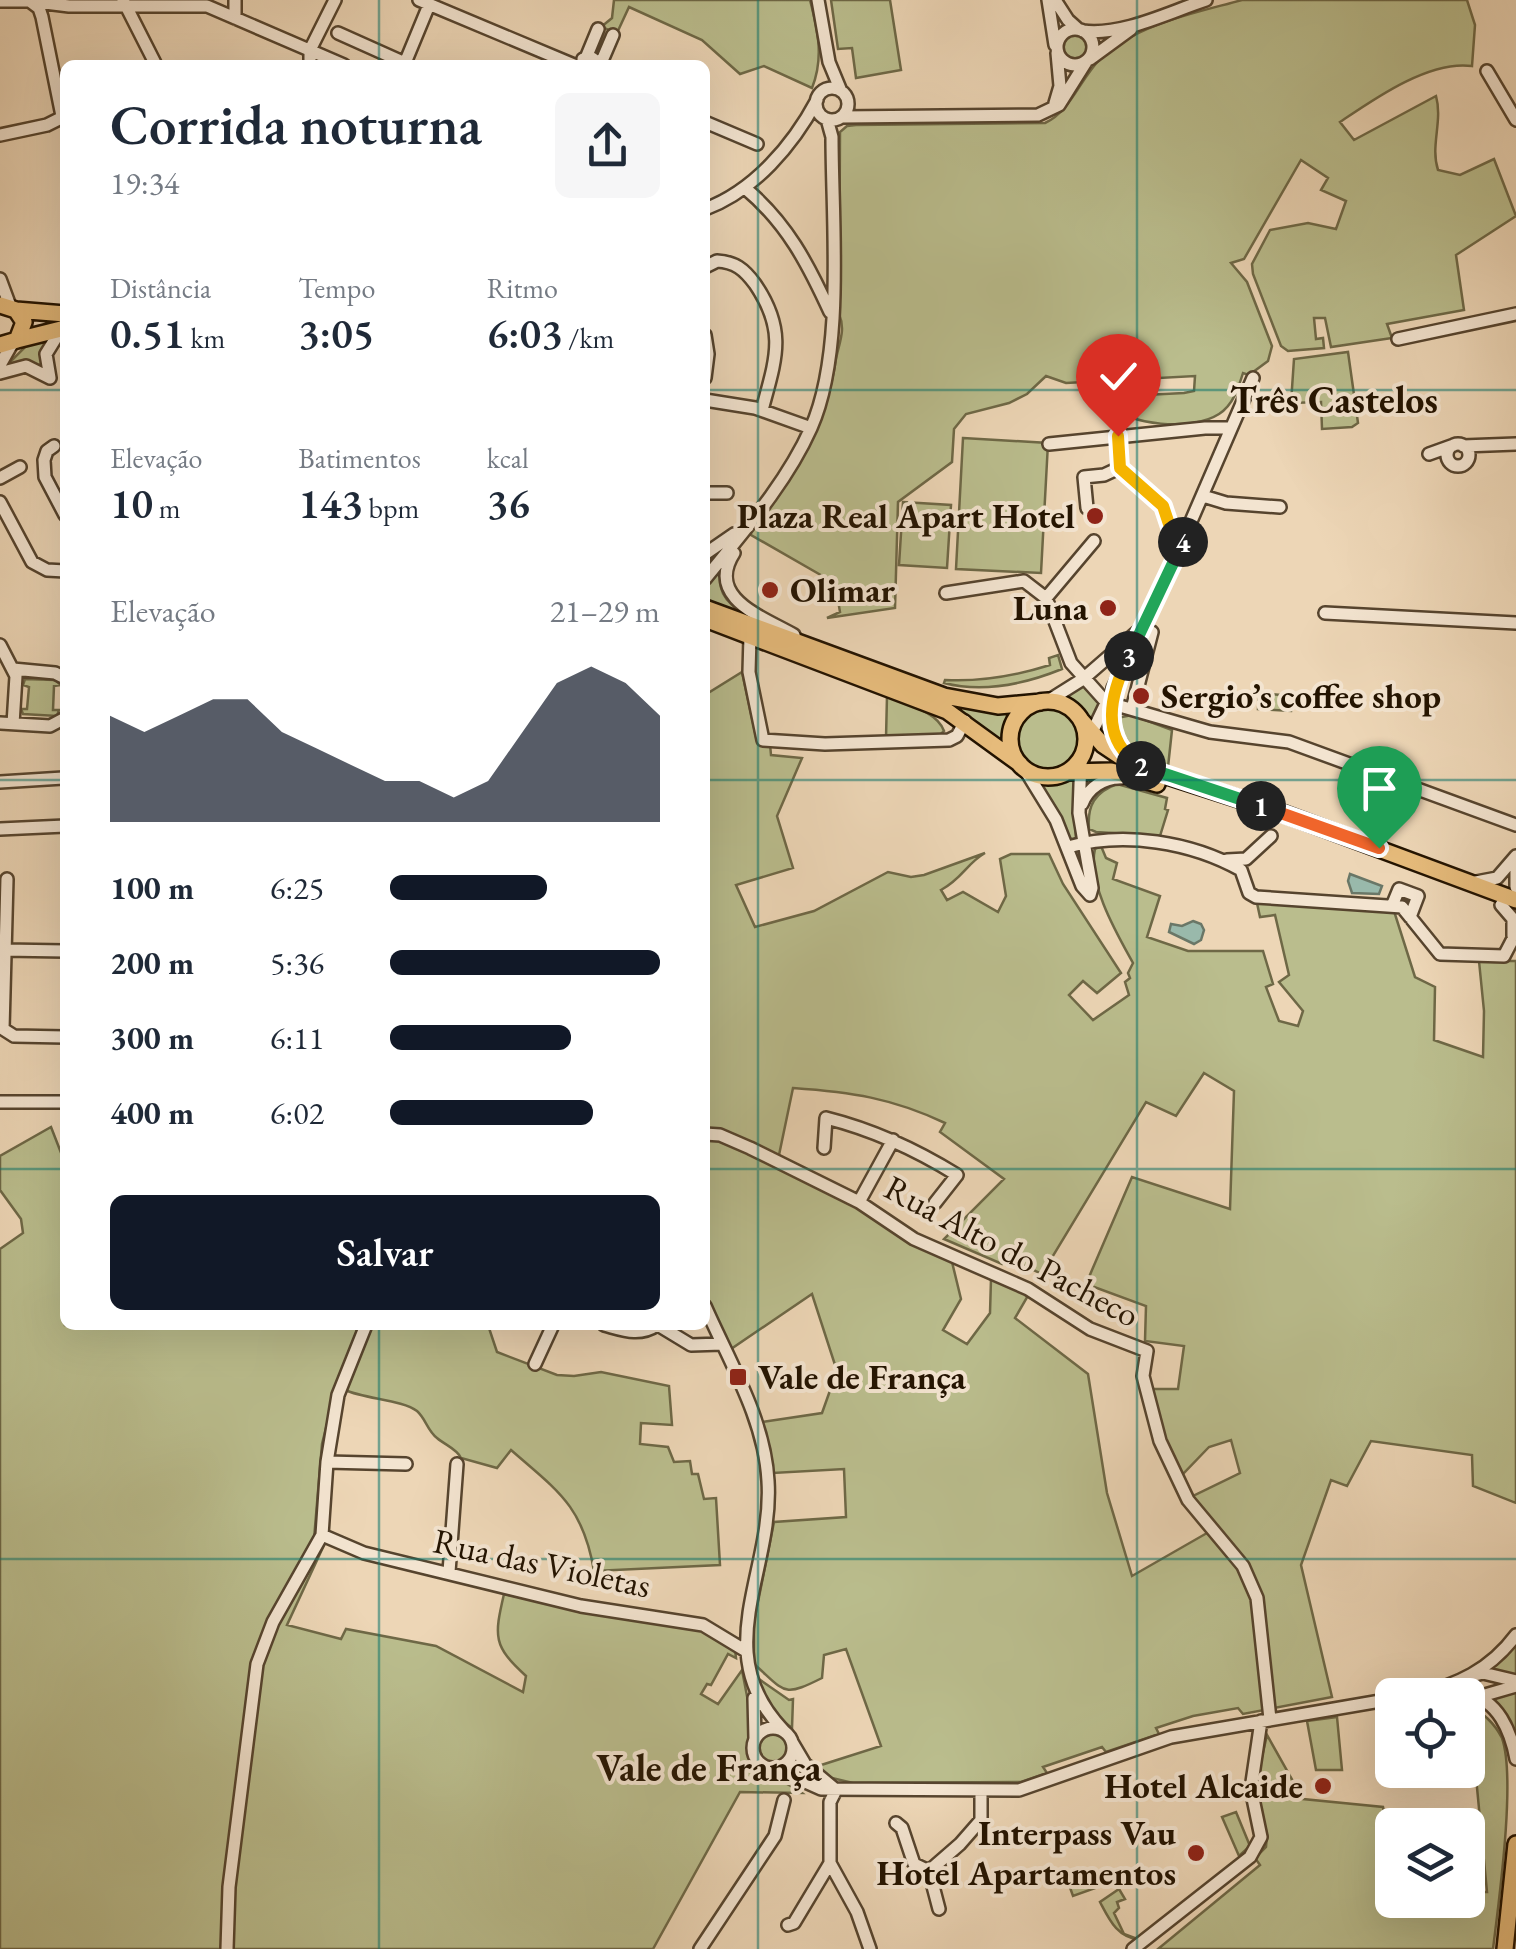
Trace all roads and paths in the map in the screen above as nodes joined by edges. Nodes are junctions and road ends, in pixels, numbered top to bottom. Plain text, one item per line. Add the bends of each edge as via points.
1 (29, 0) edge
2 (235, 0) edge
3 (335, 0) edge
4 (818, 0) edge
5 (1051, 0) edge
6 (1206, 0) edge
7 (0, 1) edge
8 (124, 2) edge
9 (424, 2) edge
10 (206, 3) edge
11 (62, 6) junction
12 (235, 18) junction
13 (1148, 19) junction
14 (598, 29) dead end
15 (1081, 30) junction
16 (338, 33) dead end
17 (613, 34) dead end
18 (46, 36) junction
19 (310, 50) junction
20 (1057, 50) junction
21 (153, 60) edge
22 (310, 60) edge
23 (333, 60) edge
24 (396, 60) edge
25 (406, 60) edge
26 (571, 60) edge
27 (581, 60) edge
28 (603, 60) edge
29 (1087, 61) junction
30 (829, 62) junction
31 (1487, 72) dead end
32 (818, 97) junction
33 (844, 97) junction
34 (60, 98) edge
35 (1052, 109) junction
36 (60, 118) edge
37 (832, 118) junction
38 (868, 118) junction
39 (1516, 120) edge
40 (710, 124) edge
41 (802, 128) junction
42 (0, 135) edge
43 (757, 144) dead end
44 (746, 188) junction
45 (710, 206) edge
46 (710, 264) edge
47 (0, 279) edge
48 (9, 307) edge
49 (1516, 314) edge
50 (832, 316) junction
51 (60, 323) edge
52 (60, 325) edge
53 (60, 331) edge
54 (1398, 339) dead end
55 (10, 343) edge
56 (0, 366) edge
57 (0, 373) edge
58 (1253, 378) dead end
59 (710, 401) edge
60 (762, 410) junction
61 (811, 428) junction
62 (1230, 428) junction
63 (1118, 436) junction
64 (1049, 444) dead end
65 (1510, 444) edge
66 (54, 446) dead end
67 (1458, 446) junction
68 (1430, 454) dead end
69 (1498, 458) dead end
70 (20, 467) dead end
71 (1120, 468) junction
72 (0, 478) edge
73 (710, 493) edge
74 (727, 493) dead end
75 (1203, 496) junction
76 (0, 502) edge
77 (60, 503) edge
78 (1087, 508) dead end
79 (1280, 508) dead end
80 (750, 523) junction
81 (1185, 536) junction
82 (1094, 541) dead end
83 (710, 551) edge
84 (60, 570) edge
85 (710, 573) edge
86 (946, 593) dead end
87 (1046, 598) junction
88 (710, 610) edge
89 (1325, 613) dead end
90 (710, 621) edge
91 (1516, 622) edge
92 (1141, 630) junction
93 (750, 636) junction
94 (0, 645) edge
95 (822, 651) junction
96 (12, 669) junction
97 (60, 676) edge
98 (1083, 679) junction
99 (1044, 701) junction
100 (1108, 703) junction
101 (1132, 710) junction
102 (60, 721) edge
103 (964, 721) junction
104 (6, 723) edge
105 (1082, 756) junction
106 (1022, 766) junction
107 (1144, 774) junction
108 (60, 778) edge
109 (0, 782) edge
110 (1079, 813) junction
111 (1516, 825) edge
112 (60, 826) edge
113 (0, 829) edge
114 (1271, 836) dead end
115 (1084, 843) junction
116 (1068, 847) junction
117 (1516, 857) edge
118 (1244, 865) junction
119 (6, 880) dead end
120 (1466, 881) junction
121 (1516, 887) edge
122 (1511, 905) edge
123 (1392, 906) junction
124 (1410, 918) junction
125 (1515, 934) edge
126 (4, 950) junction
127 (60, 951) edge
128 (60, 1037) edge
129 (0, 1102) edge
130 (60, 1102) edge
131 (710, 1134) edge
132 (893, 1140) junction
133 (824, 1148) dead end
134 (859, 1202) junction
135 (935, 1203) dead end
136 (710, 1317) edge
137 (364, 1330) edge
138 (551, 1330) edge
139 (624, 1330) edge
140 (649, 1330) edge
141 (666, 1330) edge
142 (722, 1344) junction
143 (534, 1364) dead end
144 (327, 1462) junction
145 (406, 1464) dead end
146 (457, 1464) dead end
147 (322, 1534) junction
148 (450, 1572) junction
149 (1516, 1635) edge
150 (746, 1651) junction
151 (1475, 1675) junction
152 (1468, 1678) edge
153 (1473, 1678) edge
154 (1516, 1684) edge
155 (1485, 1692) edge
156 (754, 1693) junction
157 (1375, 1702) edge
158 (1485, 1706) edge
159 (1266, 1720) junction
160 (788, 1736) junction
161 (755, 1739) junction
162 (1516, 1759) edge
163 (774, 1768) junction
164 (806, 1785) junction
165 (836, 1790) junction
166 (981, 1791) junction
167 (784, 1800) dead end
168 (830, 1820) junction
169 (896, 1824) dead end
170 (1516, 1844) edge
171 (830, 1863) junction
172 (929, 1872) junction
173 (939, 1909) dead end
174 (788, 1925) dead end
175 (704, 1948) edge
176 (228, 1949) edge
177 (870, 1949) edge
178 (1133, 1949) edge
179 (1504, 1949) edge

1 - 7 street
1 - 11 street
1 - 18 street via 39,8
2 - 12 street
3 - 19 street
4 - 30 street
5 - 15 street
5 - 20 street
6 - 13 street
8 - 10 street
8 - 11 street
8 - 21 street
9 - 25 street
9 - 26 street
10 - 12 street
11 - 18 street via 51,13
12 - 19 street
13 - 15 street via 1103,32
13 - 29 street
14 - 27 street
15 - 20 street via 1063,33
15 - 29 street via 1093,45
16 - 24 street
17 - 28 street
18 - 34 street
19 - 22 street
19 - 23 street
20 - 29 street via 1069,65
20 - 35 street via 1060,86
29 - 35 street
30 - 32 street
30 - 33 street
31 - 39 street
32 - 33 street via 828,89
32 - 37 street via 817,110
32 - 41 street
33 - 37 street
33 - 38 street
35 - 38 street via 1038,115
36 - 42 street
37 - 38 street
37 - 41 street
37 - 50 street
40 - 43 street
41 - 44 street
44 - 45 street
44 - 50 street via 805,256
46 - 60 street via 738,266 771,308 776,336
47 - 48 street
48 - 51 main road
48 - 55 main road via 24,322
49 - 54 street
50 - 61 street via 828,372
52 - 55 main road
53 - 57 street via 46,354 50,378 26,366
55 - 56 street
58 - 62 street
59 - 60 street
60 - 61 street
61 - 80 street
62 - 63 street
62 - 75 street
63 - 64 street
63 - 71 street
65 - 67 street
65 - 69 street
66 - 77 street via 44,469
67 - 67 street via 1468,452 1466,462 1445,464 1448,450
67 - 68 street
70 - 72 street
71 - 78 street via 1084,477
71 - 81 street via 1163,506 1171,530
73 - 74 street
75 - 79 street
75 - 81 street
76 - 84 street via 32,562
80 - 83 street
80 - 85 street
80 - 95 street via 728,561 729,594
81 - 92 street
82 - 87 street
86 - 87 street via 1024,580
87 - 98 street
88 - 95 main road
89 - 91 street
90 - 93 main road
92 - 98 street
92 - 100 street
92 - 101 street via 1152,632
93 - 103 main road
93 - 103 street via 749,672 762,740 950,740
94 - 96 street
95 - 99 main road via 969,702
96 - 97 street
96 - 104 street
98 - 99 street
98 - 100 street
99 - 105 main road via 1067,706 1081,720
99 - 106 main road via 1024,710 1012,726 1011,746
100 - 101 street
100 - 105 street
100 - 107 street via 1123,752
101 - 111 street via 1210,732 1290,742
102 - 104 street
103 - 106 main road
105 - 106 main road via 1049,777
105 - 107 main road via 1111,771
105 - 107 main road via 1122,759
105 - 110 street
106 - 116 street
107 - 110 street via 1107,779 1084,798
107 - 120 main road via 1285,814
107 - 122 main road
108 - 109 street
110 - 115 street
112 - 113 street
114 - 118 street
115 - 116 street
115 - 116 street via 1090,895
115 - 118 street via 1165,843
117 - 120 street via 1497,878
117 - 121 street
118 - 123 street via 1252,896
119 - 126 street
120 - 122 main road
122 - 125 street
123 - 124 street
123 - 124 street via 1398,889 1418,896
124 - 125 street via 1440,954 1504,956
126 - 127 street
126 - 128 street via 3,1030
129 - 130 street
131 - 134 street, Rua Alto do Pacheco
132 - 133 street via 826,1118
132 - 134 street
132 - 135 street via 957,1174
134 - 159 street, Rua Alto do Pacheco via 914,1240 1028,1288 1090,1329 1147,1351 1143,1376 1172,1469 1188,1500 1252,1580
136 - 142 street
137 - 144 street via 338,1395
138 - 143 street
139 - 140 street
141 - 142 street via 691,1345
142 - 150 street via 753,1418 768,1479
144 - 145 street
144 - 147 street
146 - 148 street
147 - 148 street, Rua das Violetas via 364,1553
147 - 176 street via 272,1622 257,1664 229,1887
148 - 150 street, Rua das Violetas via 580,1606 703,1625
149 - 151 street
150 - 156 street
151 - 152 street
151 - 153 street
151 - 154 street
154 - 155 street
156 - 160 street
156 - 161 street
157 - 159 street
158 - 162 street via 1502,1718
159 - 166 street via 1171,1737 1040,1785
159 - 178 street via 1251,1790 1258,1847
160 - 161 street via 768,1729
160 - 163 street via 792,1753
160 - 165 street via 805,1764
161 - 163 street via 756,1759
163 - 164 street
164 - 165 street
164 - 168 street
165 - 166 street
165 - 168 street
166 - 172 street via 981,1820
167 - 175 street via 775,1836
168 - 171 street
169 - 172 street via 914,1864
170 - 179 main road
171 - 174 street
171 - 177 street
172 - 173 street

